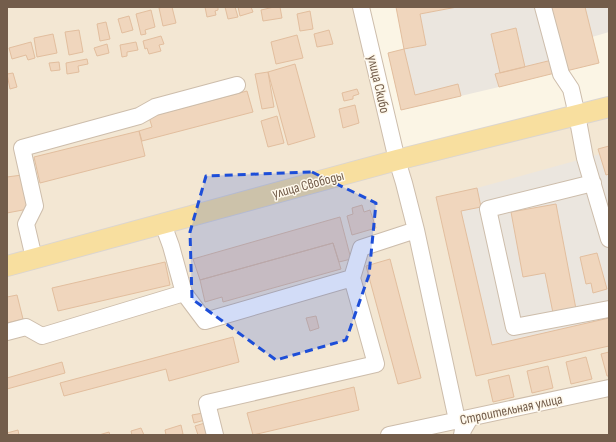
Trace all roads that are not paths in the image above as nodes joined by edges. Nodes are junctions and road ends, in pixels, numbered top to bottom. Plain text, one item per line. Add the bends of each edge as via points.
1 (362, 7) edge
2 (543, 7) edge
3 (237, 86) dead end
4 (609, 107) edge
5 (577, 115) junction
6 (397, 160) junction
7 (593, 183) junction
8 (163, 224) junction
9 (416, 230) junction
10 (609, 239) edge
11 (34, 258) junction
12 (7, 266) edge
13 (352, 278) junction
14 (184, 293) junction
15 (609, 309) edge
16 (7, 332) edge
17 (609, 388) edge
18 (463, 424) edge
19 (215, 435) edge
20 (389, 435) edge

1 - 6 street, улица Скибо
2 - 5 street via 561,74 571,89
3 - 11 street via 155,107 139,116 22,148 35,206 26,224
4 - 5 main road, улица Свободы
5 - 6 main road, улица Свободы
5 - 7 street via 585,158
6 - 8 main road, улица Свободы
6 - 9 street, улица Скибо
7 - 10 street
7 - 15 street via 488,209 514,327
8 - 11 main road, улица Свободы
8 - 14 street
9 - 13 street via 361,248
9 - 18 street, улица Скибо
11 - 12 main road, улица Свободы
13 - 14 street via 205,321
13 - 19 street via 376,364 208,403
14 - 16 street via 42,336 26,327
17 - 18 street, Строительная улица
18 - 20 street, Строительная улица

